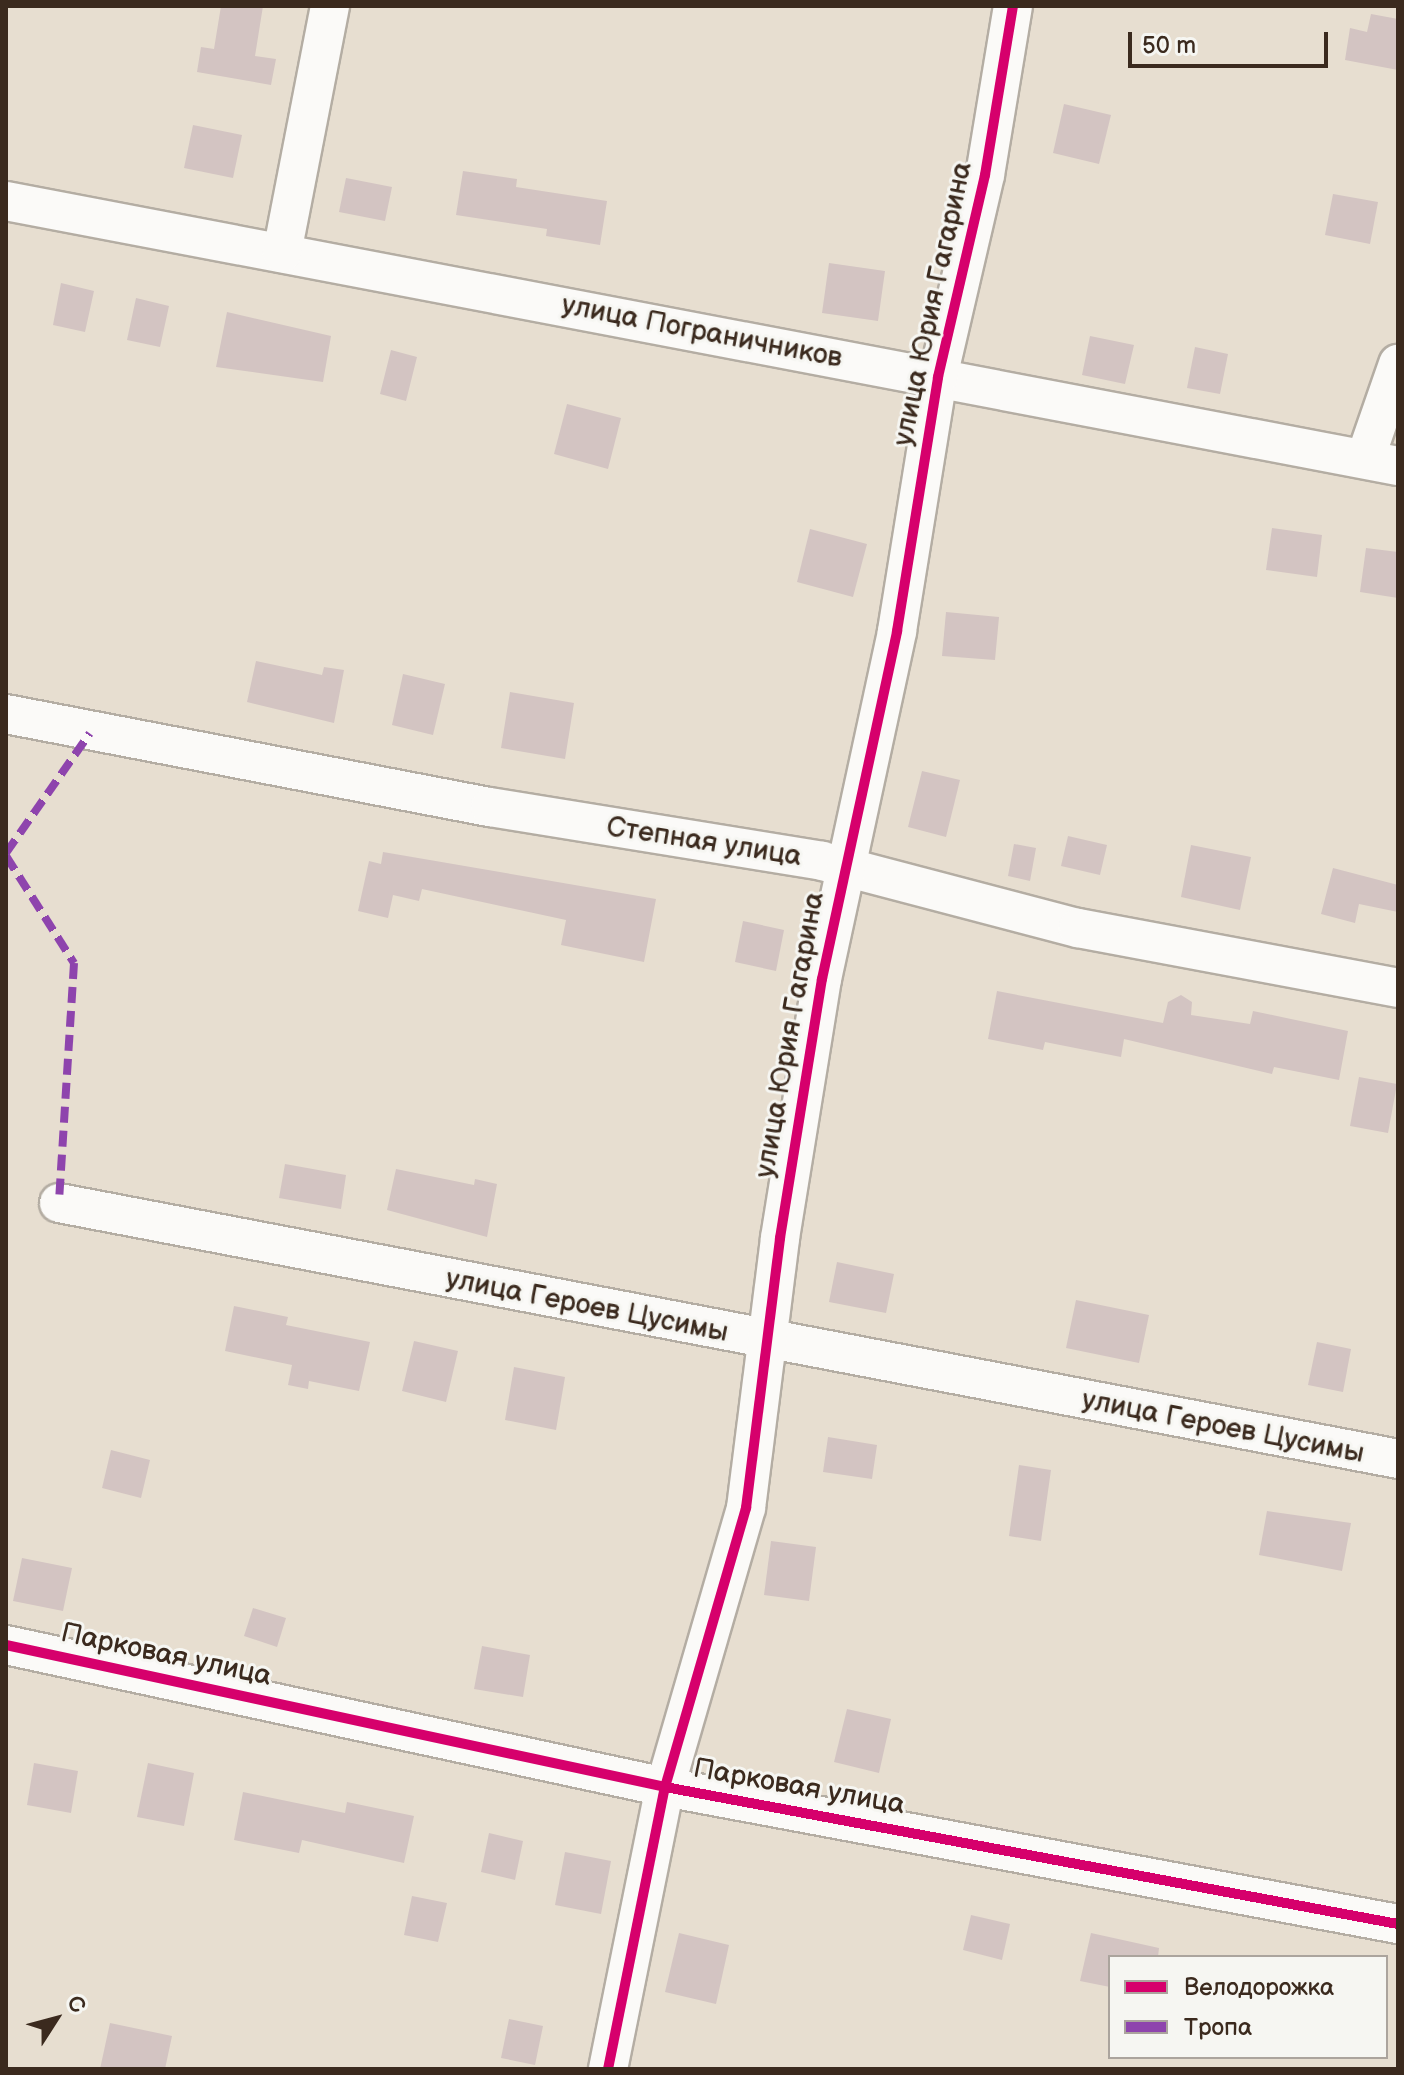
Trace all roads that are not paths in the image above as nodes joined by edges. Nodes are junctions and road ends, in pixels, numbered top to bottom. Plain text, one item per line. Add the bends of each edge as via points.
1 (330, 6) edge
2 (1013, 6) edge
3 (6, 201) edge
4 (282, 253) junction
5 (1398, 364) edge
6 (938, 377) junction
7 (1381, 463) edge
8 (6, 714) edge
9 (844, 869) junction
10 (1398, 988) edge
11 (59, 1203) dead end
12 (767, 1341) junction
13 (1398, 1459) edge
14 (6, 1645) edge
15 (665, 1787) junction
16 (1398, 1924) edge
17 (608, 2069) edge

1 - 4 street
2 - 6 street, улица Юрия Гагарина via 985,175
3 - 4 street, улица Пограничников
4 - 6 street, улица Пограничников
5 - 7 street
6 - 7 street, улица Пограничников
6 - 9 street, улица Юрия Гагарина via 897,631
8 - 9 street, Степная улица
9 - 10 street, Степная улица via 1078,928
9 - 12 street, улица Юрия Гагарина
11 - 12 street, улица Героев Цусимы
12 - 13 street, улица Героев Цусимы
12 - 15 street, улица Юрия Гагарина via 746,1508
14 - 15 street, Парковая улица
15 - 16 street, Парковая улица
15 - 17 street, улица Юрия Гагарина

